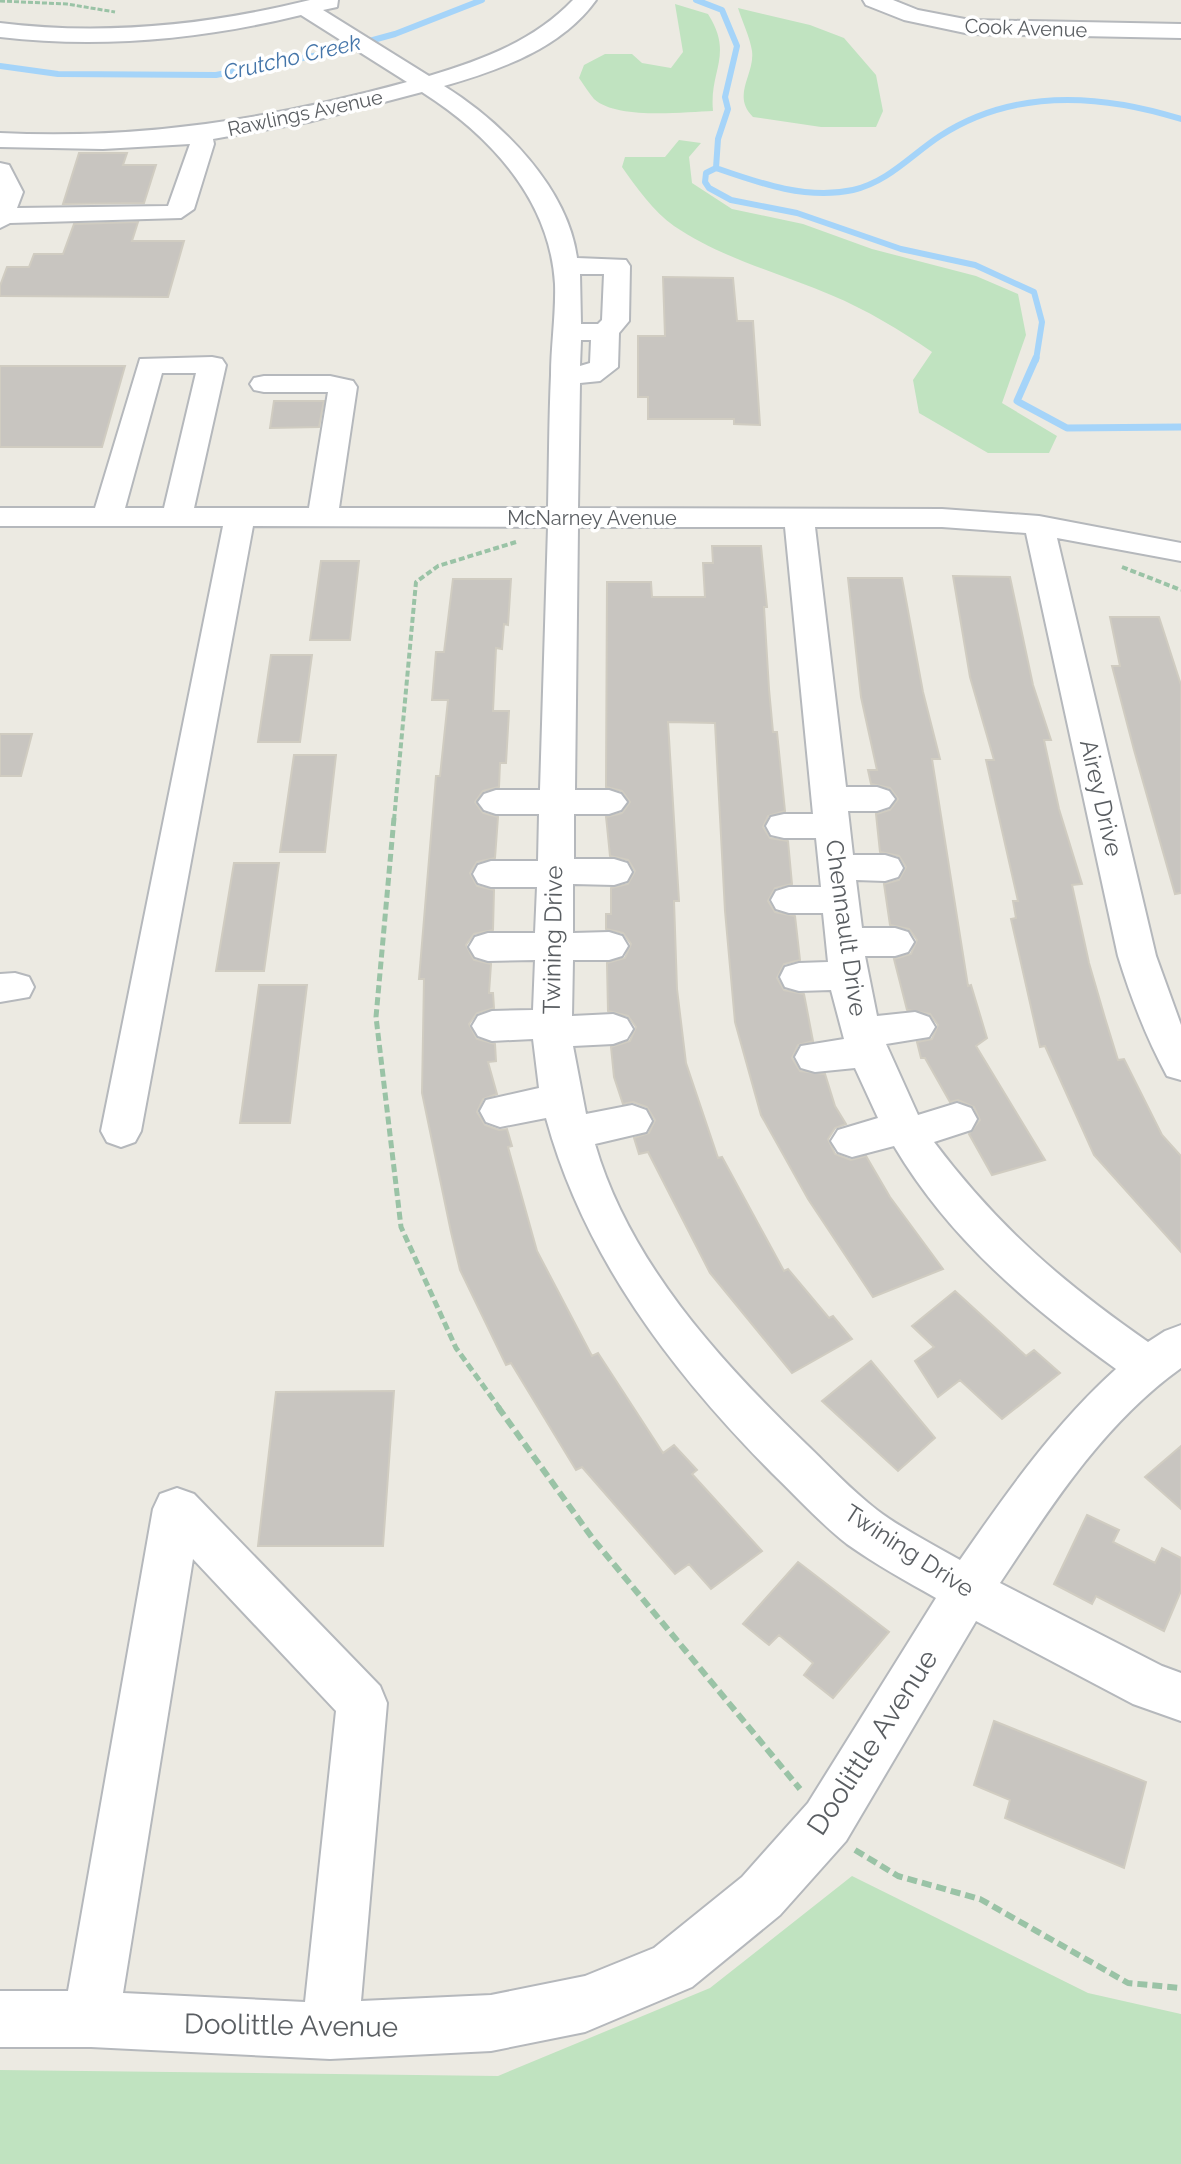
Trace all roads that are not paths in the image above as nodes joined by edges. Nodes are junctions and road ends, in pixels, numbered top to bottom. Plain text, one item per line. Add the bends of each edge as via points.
1 (585, 0) edge
2 (874, 0) edge
3 (332, 10) edge
4 (0, 30) edge
5 (1181, 31) edge
6 (414, 76) junction
7 (199, 134) junction
8 (0, 140) edge
9 (0, 170) edge
10 (1, 218) edge
11 (565, 266) junction
12 (566, 332) junction
13 (605, 332) junction
14 (564, 374) junction
15 (264, 384) dead end
16 (108, 516) junction
17 (177, 516) junction
18 (240, 516) junction
19 (323, 516) junction
20 (0, 517) edge
21 (563, 518) junction
22 (799, 519) junction
23 (1039, 525) junction
24 (1181, 552) edge
25 (877, 799) dead end
26 (496, 802) dead end
27 (556, 802) junction
28 (609, 802) dead end
29 (831, 813) junction
30 (784, 826) dead end
31 (885, 868) dead end
32 (614, 872) dead end
33 (554, 873) junction
34 (491, 874) dead end
35 (838, 884) junction
36 (789, 900) dead end
37 (895, 942) dead end
38 (552, 946) junction
39 (609, 946) dead end
40 (488, 947) dead end
41 (846, 959) junction
42 (799, 977) dead end
43 (492, 1026) dead end
44 (915, 1027) dead end
45 (552, 1028) junction
46 (613, 1029) dead end
47 (864, 1042) junction
48 (815, 1057) dead end
49 (1181, 1065) edge
50 (500, 1111) dead end
51 (566, 1116) junction
52 (957, 1119) dead end
53 (632, 1121) dead end
54 (904, 1130) junction
55 (121, 1131) dead end
56 (852, 1141) dead end
57 (1165, 1356) edge
58 (967, 1591) junction
59 (1181, 1697) edge
60 (0, 2019) edge
61 (91, 2019) junction
62 (330, 2031) junction

1 - 6 street, Rawlings Avenue via 528,45 492,62
2 - 5 street, Cook Avenue via 912,15 970,27
3 - 4 street via 305,8 117,35
3 - 6 street, Twining Drive
6 - 7 street, Rawlings Avenue via 317,114
6 - 11 street, Twining Drive via 502,142 545,201 562,240
7 - 8 street, Rawlings Avenue via 73,142
7 - 10 street via 202,144 181,209 172,213
9 - 10 street via 11,192
11 - 12 street, Twining Drive
11 - 13 street via 617,266 615,321
12 - 13 street
12 - 14 street, Twining Drive
13 - 14 street via 604,367 590,375
14 - 21 street, Twining Drive
15 - 19 street via 343,387
16 - 17 street, McNarney Avenue
16 - 17 street via 152,476
16 - 20 street, McNarney Avenue
17 - 18 street, McNarney Avenue
18 - 19 street, McNarney Avenue
18 - 55 street
19 - 21 street, McNarney Avenue
21 - 22 street, McNarney Avenue
21 - 27 street, Twining Drive
22 - 23 street, McNarney Avenue via 942,518
22 - 29 street, Chennault Drive
23 - 24 street, McNarney Avenue
23 - 49 street, Airey Drive via 1137,956 1159,1023
25 - 29 street
26 - 27 street
27 - 28 street
27 - 33 street, Twining Drive
29 - 30 street
29 - 35 street, Chennault Drive
31 - 35 street
32 - 33 street
33 - 34 street
33 - 38 street, Twining Drive
35 - 36 street
35 - 41 street, Chennault Drive
37 - 41 street
38 - 39 street
38 - 40 street
38 - 45 street, Twining Drive
41 - 42 street
41 - 47 street, Chennault Drive
43 - 45 street
44 - 47 street
45 - 46 street
45 - 51 street, Twining Drive
47 - 48 street
47 - 54 street, Chennault Drive
50 - 51 street
51 - 53 street
51 - 58 street, Twining Drive via 597,1205 697,1363 762,1434 857,1523
52 - 54 street
54 - 56 street
54 - 57 street, Chennault Drive via 925,1165 1042,1289
57 - 58 street, Doolittle Avenue via 1102,1410 1037,1487
58 - 59 street, Twining Drive via 1151,1687
58 - 62 street, Doolittle Avenue via 827,1822 761,1896 673,1968 585,2004 491,2023
60 - 61 street, Doolittle Avenue
61 - 62 street, Doolittle Avenue
61 - 62 street via 177,1509 362,1703

